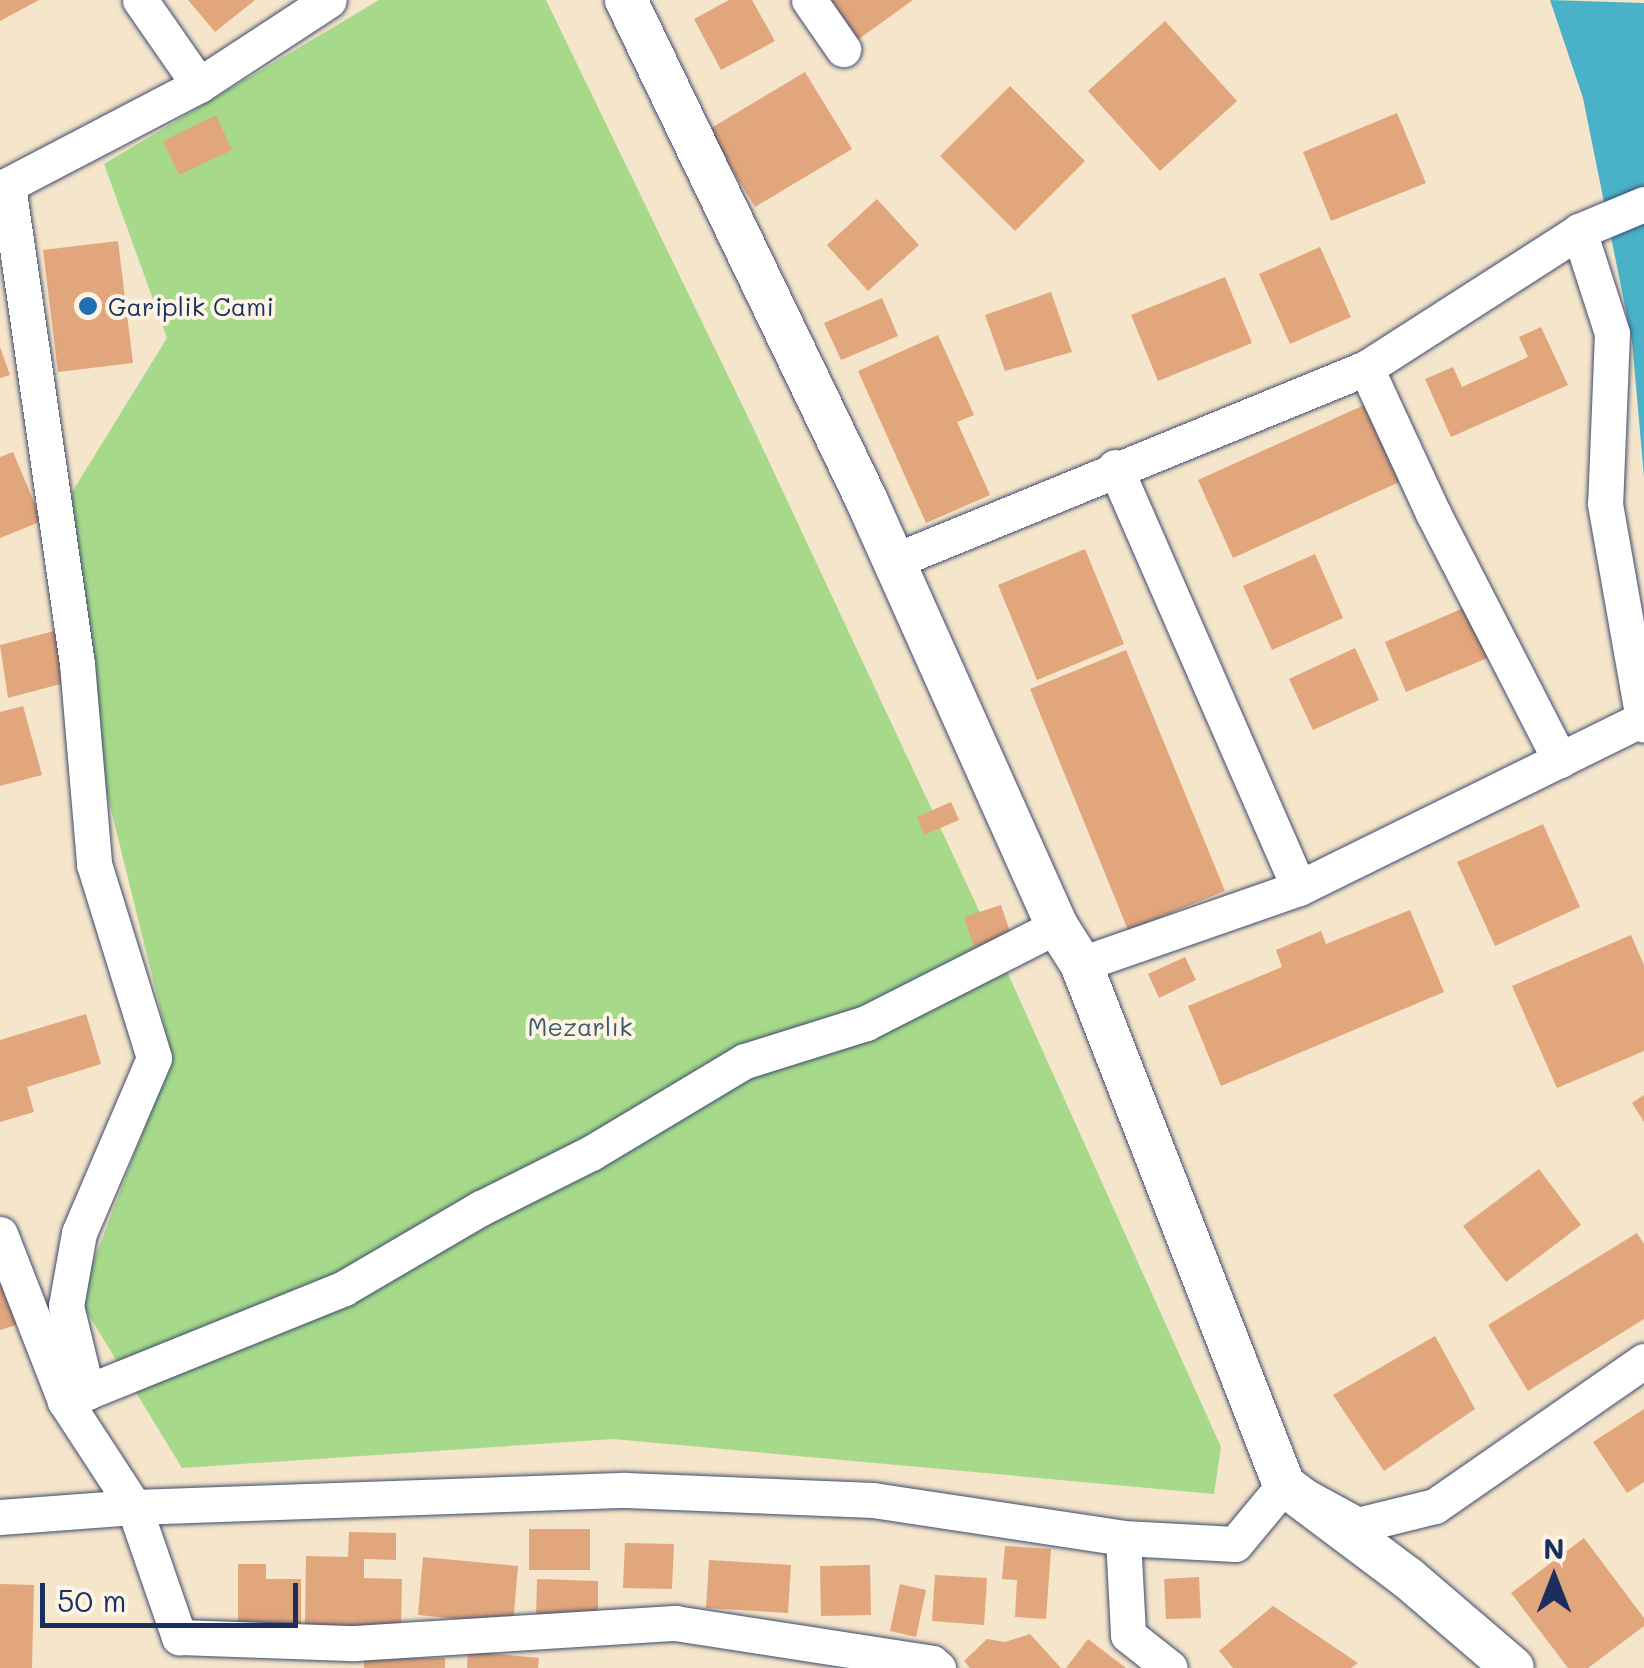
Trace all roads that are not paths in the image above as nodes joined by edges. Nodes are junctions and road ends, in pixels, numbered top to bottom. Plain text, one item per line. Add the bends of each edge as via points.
1 (140, 0) edge
2 (329, 0) edge
3 (626, 0) edge
4 (809, 0) edge
5 (842, 50) dead end
6 (199, 85) junction
7 (4, 187) edge
8 (1644, 204) edge
9 (1579, 232) junction
10 (1366, 368) junction
11 (1115, 467) junction
12 (894, 560) junction
13 (1643, 722) edge
14 (1560, 760) junction
15 (1299, 888) junction
16 (1057, 926) junction
17 (1081, 964) junction
18 (0, 1234) edge
19 (1644, 1360) edge
20 (76, 1396) junction
21 (1284, 1485) junction
22 (134, 1507) junction
23 (0, 1517) edge
24 (1122, 1538) junction
25 (938, 1668) edge
26 (1170, 1668) edge
27 (1513, 1668) edge

1 - 6 street
2 - 6 street
3 - 12 main road
4 - 5 street
6 - 7 street
7 - 20 street via 77,664 94,864 154,1058 79,1233 66,1306
8 - 9 street
9 - 10 street
9 - 13 street via 1612,333 1605,504
10 - 11 street
10 - 14 street
11 - 12 street
11 - 15 street
12 - 16 main road
13 - 14 street
14 - 15 street
15 - 17 street
16 - 17 main road
16 - 20 street via 866,1023 745,1061 344,1288
17 - 21 main road
18 - 20 street
19 - 21 street via 1436,1506 1358,1525
20 - 22 street
21 - 24 street via 1235,1544
21 - 27 main road
22 - 23 street
22 - 24 street via 626,1490 873,1500
22 - 25 street via 179,1637 356,1643 674,1624
24 - 26 street via 1128,1635

